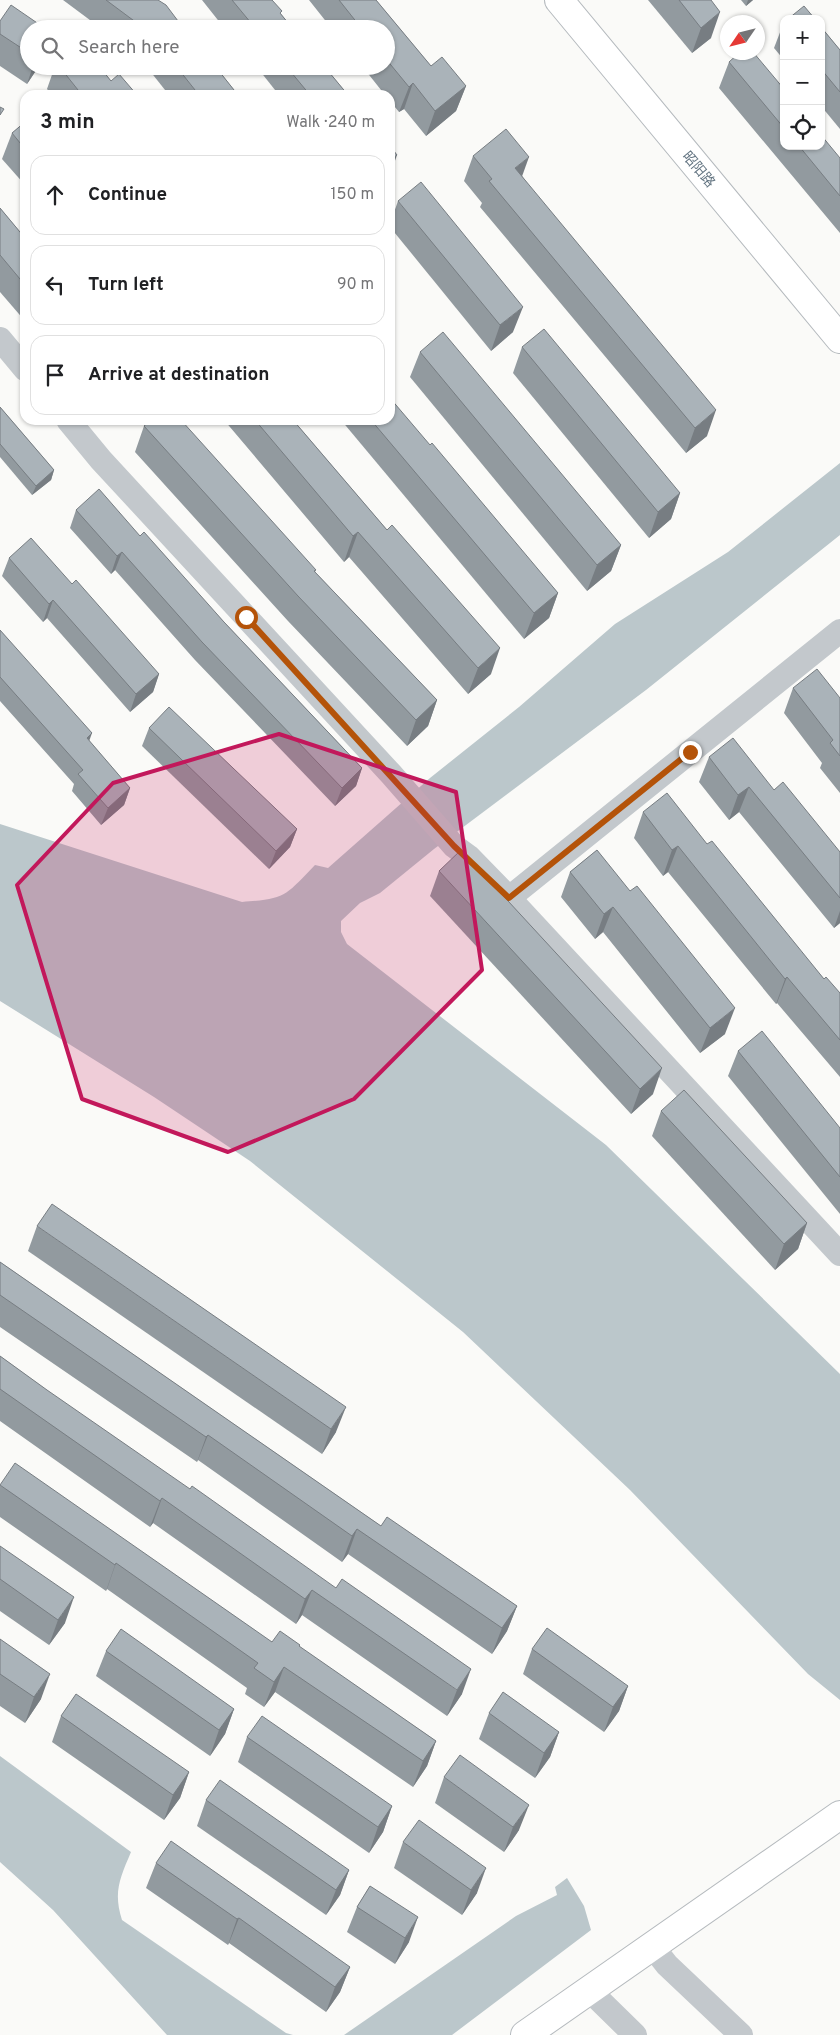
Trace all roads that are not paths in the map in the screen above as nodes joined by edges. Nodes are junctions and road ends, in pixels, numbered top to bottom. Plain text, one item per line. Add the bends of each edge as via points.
1 (558, 0) edge
2 (0, 339) edge
3 (840, 339) edge
4 (20, 363) edge
5 (72, 425) edge
6 (840, 631) edge
7 (509, 898) junction
8 (840, 1254) edge
9 (840, 1815) edge
10 (652, 1946) junction
11 (589, 1990) junction
12 (525, 2035) edge
13 (635, 2035) edge
14 (741, 2035) edge

1 - 3 main road, 昭阳路
2 - 4 street
5 - 7 street via 454,846
6 - 7 street
7 - 8 street
9 - 10 main road
10 - 11 main road
10 - 14 street via 667,1965
11 - 12 main road
11 - 13 street

